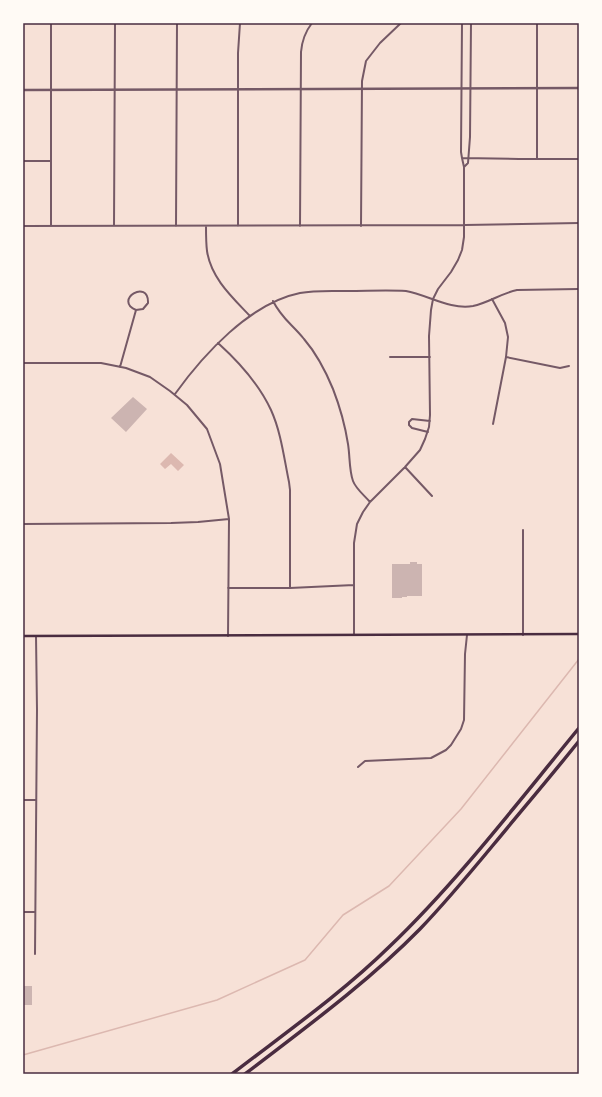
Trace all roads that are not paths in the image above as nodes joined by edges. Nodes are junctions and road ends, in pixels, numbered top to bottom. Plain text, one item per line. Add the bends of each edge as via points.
1 (51, 23) edge
2 (115, 23) edge
3 (177, 23) edge
4 (240, 23) edge
5 (312, 23) edge
6 (401, 23) edge
7 (462, 23) edge
8 (471, 23) edge
9 (537, 23) edge
10 (462, 88) junction
11 (470, 88) junction
12 (537, 88) junction
13 (579, 88) edge
14 (238, 89) junction
15 (300, 89) junction
16 (362, 89) junction
17 (23, 90) edge
18 (52, 90) junction
19 (115, 90) junction
20 (176, 90) junction
21 (462, 158) junction
22 (468, 158) junction
23 (537, 159) junction
24 (579, 159) edge
25 (23, 161) edge
26 (51, 161) junction
27 (464, 167) junction
28 (579, 223) edge
29 (465, 225) junction
30 (23, 226) edge
31 (51, 226) junction
32 (114, 226) junction
33 (176, 226) junction
34 (206, 226) junction
35 (238, 226) junction
36 (300, 226) junction
37 (361, 226) junction
38 (578, 289) dead end
39 (433, 299) junction
40 (492, 299) junction
41 (273, 301) junction
42 (136, 310) junction
43 (250, 316) junction
44 (218, 343) junction
45 (390, 357) dead end
46 (430, 357) junction
47 (506, 357) junction
48 (23, 363) edge
49 (568, 366) dead end
50 (120, 367) junction
51 (175, 394) junction
52 (430, 421) junction
53 (493, 424) dead end
54 (428, 432) junction
55 (404, 467) junction
56 (432, 496) dead end
57 (370, 502) junction
58 (228, 519) junction
59 (23, 524) edge
60 (523, 530) dead end
61 (354, 586) junction
62 (228, 588) junction
63 (290, 588) junction
64 (577, 634) edge
65 (354, 635) junction
66 (467, 635) junction
67 (523, 635) junction
68 (23, 636) edge
69 (36, 636) junction
70 (228, 636) junction
71 (579, 728) edge
72 (579, 741) edge
73 (358, 767) dead end
74 (23, 800) edge
75 (36, 800) junction
76 (23, 912) edge
77 (35, 912) junction
78 (35, 954) dead end
79 (232, 1074) edge
80 (245, 1074) edge

1 - 18 street
2 - 19 street
3 - 20 street
4 - 14 street
5 - 15 street via 302,40
6 - 16 street via 366,61
7 - 10 street
8 - 11 street
9 - 12 street
10 - 11 street
10 - 16 street
10 - 21 street
11 - 12 street
11 - 22 street
12 - 13 street
12 - 23 street
14 - 15 street
14 - 20 street
14 - 35 street
15 - 16 street
15 - 36 street
16 - 37 street
17 - 18 street
18 - 19 street
18 - 26 street
19 - 20 street
19 - 32 street
20 - 33 street
21 - 22 street
21 - 27 street
22 - 23 street
22 - 27 street via 468,163
23 - 24 street
25 - 26 street
26 - 31 street
27 - 29 street
28 - 29 street
29 - 37 street
29 - 39 street via 464,243 458,260
30 - 31 street
31 - 32 street
32 - 33 street
33 - 34 street
34 - 35 street
34 - 43 street via 208,255 215,275
35 - 36 street
36 - 37 street
38 - 40 street via 517,290
39 - 40 street via 458,306 480,304
39 - 41 street via 406,291 319,291 299,293
39 - 46 street via 430,316
40 - 47 street via 507,330
41 - 43 street
41 - 57 street via 281,316 310,347 332,387 344,422 352,480
42 - 42 street via 143,309 148,303 145,294 140,292 133,293 129,300 131,307
42 - 50 street
43 - 44 street
44 - 51 street via 206,354
44 - 63 street via 259,389 277,426 290,490
45 - 46 street
46 - 52 street
47 - 49 street via 560,368
47 - 53 street
48 - 50 street via 101,363
50 - 51 street via 150,378
51 - 58 street via 207,429 220,464
52 - 54 street
52 - 54 street via 412,419 409,425
54 - 55 street via 420,450
55 - 56 street
55 - 57 street
57 - 61 street via 355,530
58 - 59 street via 171,523
58 - 62 street
60 - 67 street
61 - 63 street
61 - 65 street
62 - 63 street
62 - 70 street
64 - 67 main road
65 - 66 main road
65 - 70 main road
66 - 67 main road
66 - 73 street via 464,720 451,745 431,758 365,761
68 - 69 main road
69 - 70 main road
69 - 75 street
71 - 79 highway via 462,870 388,948 343,987
72 - 80 highway via 474,869 420,929 335,1005
74 - 75 street
75 - 77 street
76 - 77 street
77 - 78 street

